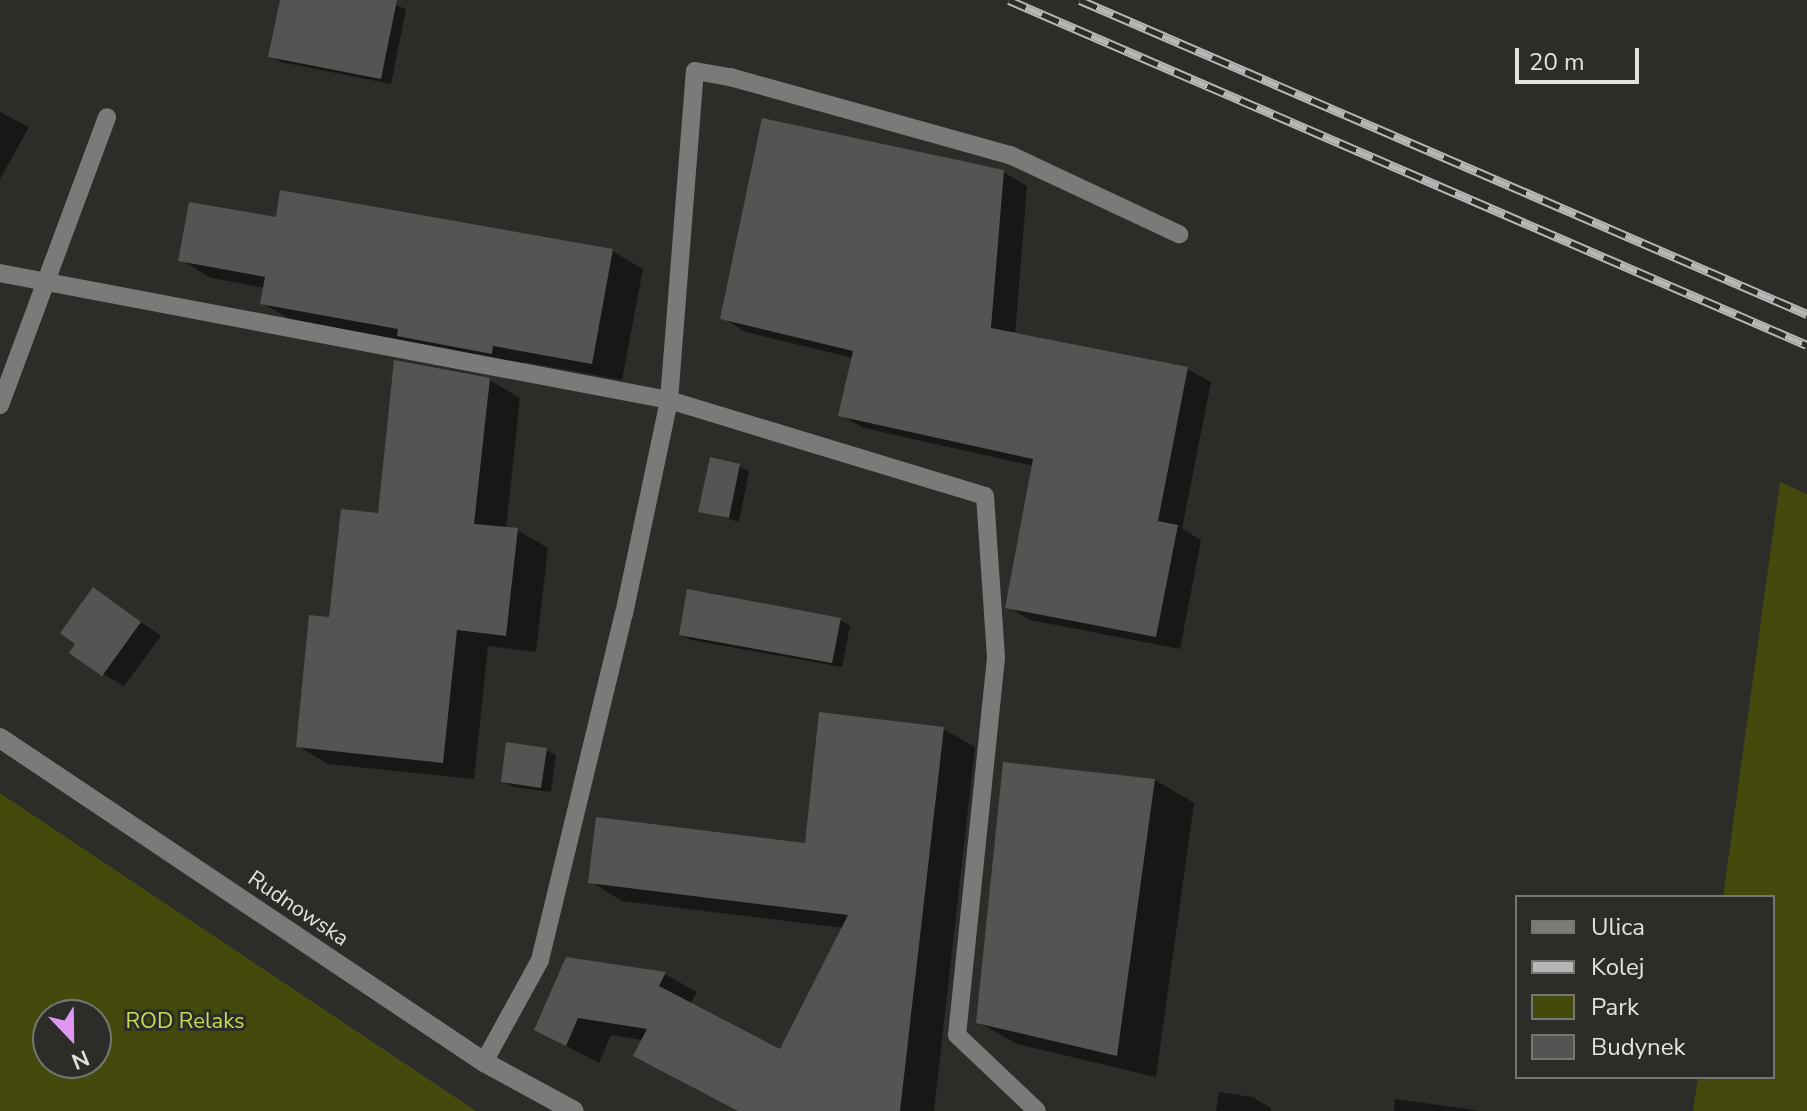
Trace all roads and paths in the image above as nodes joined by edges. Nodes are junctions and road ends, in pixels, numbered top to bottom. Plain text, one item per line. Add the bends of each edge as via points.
1 (107, 117) dead end
2 (1179, 234) dead end
3 (0, 273) edge
4 (44, 284) junction
5 (669, 400) junction
6 (0, 405) edge
7 (0, 738) edge
8 (484, 1062) junction
9 (574, 1111) edge
10 (1037, 1111) edge

1 - 4 lane
2 - 5 lane via 1010,155 695,71
3 - 4 lane
4 - 5 lane
4 - 6 lane
5 - 8 lane via 624,614 540,960
5 - 10 lane via 985,496 996,658 957,1035
7 - 8 main road, Rudnowska
8 - 9 main road, Rudnowska

